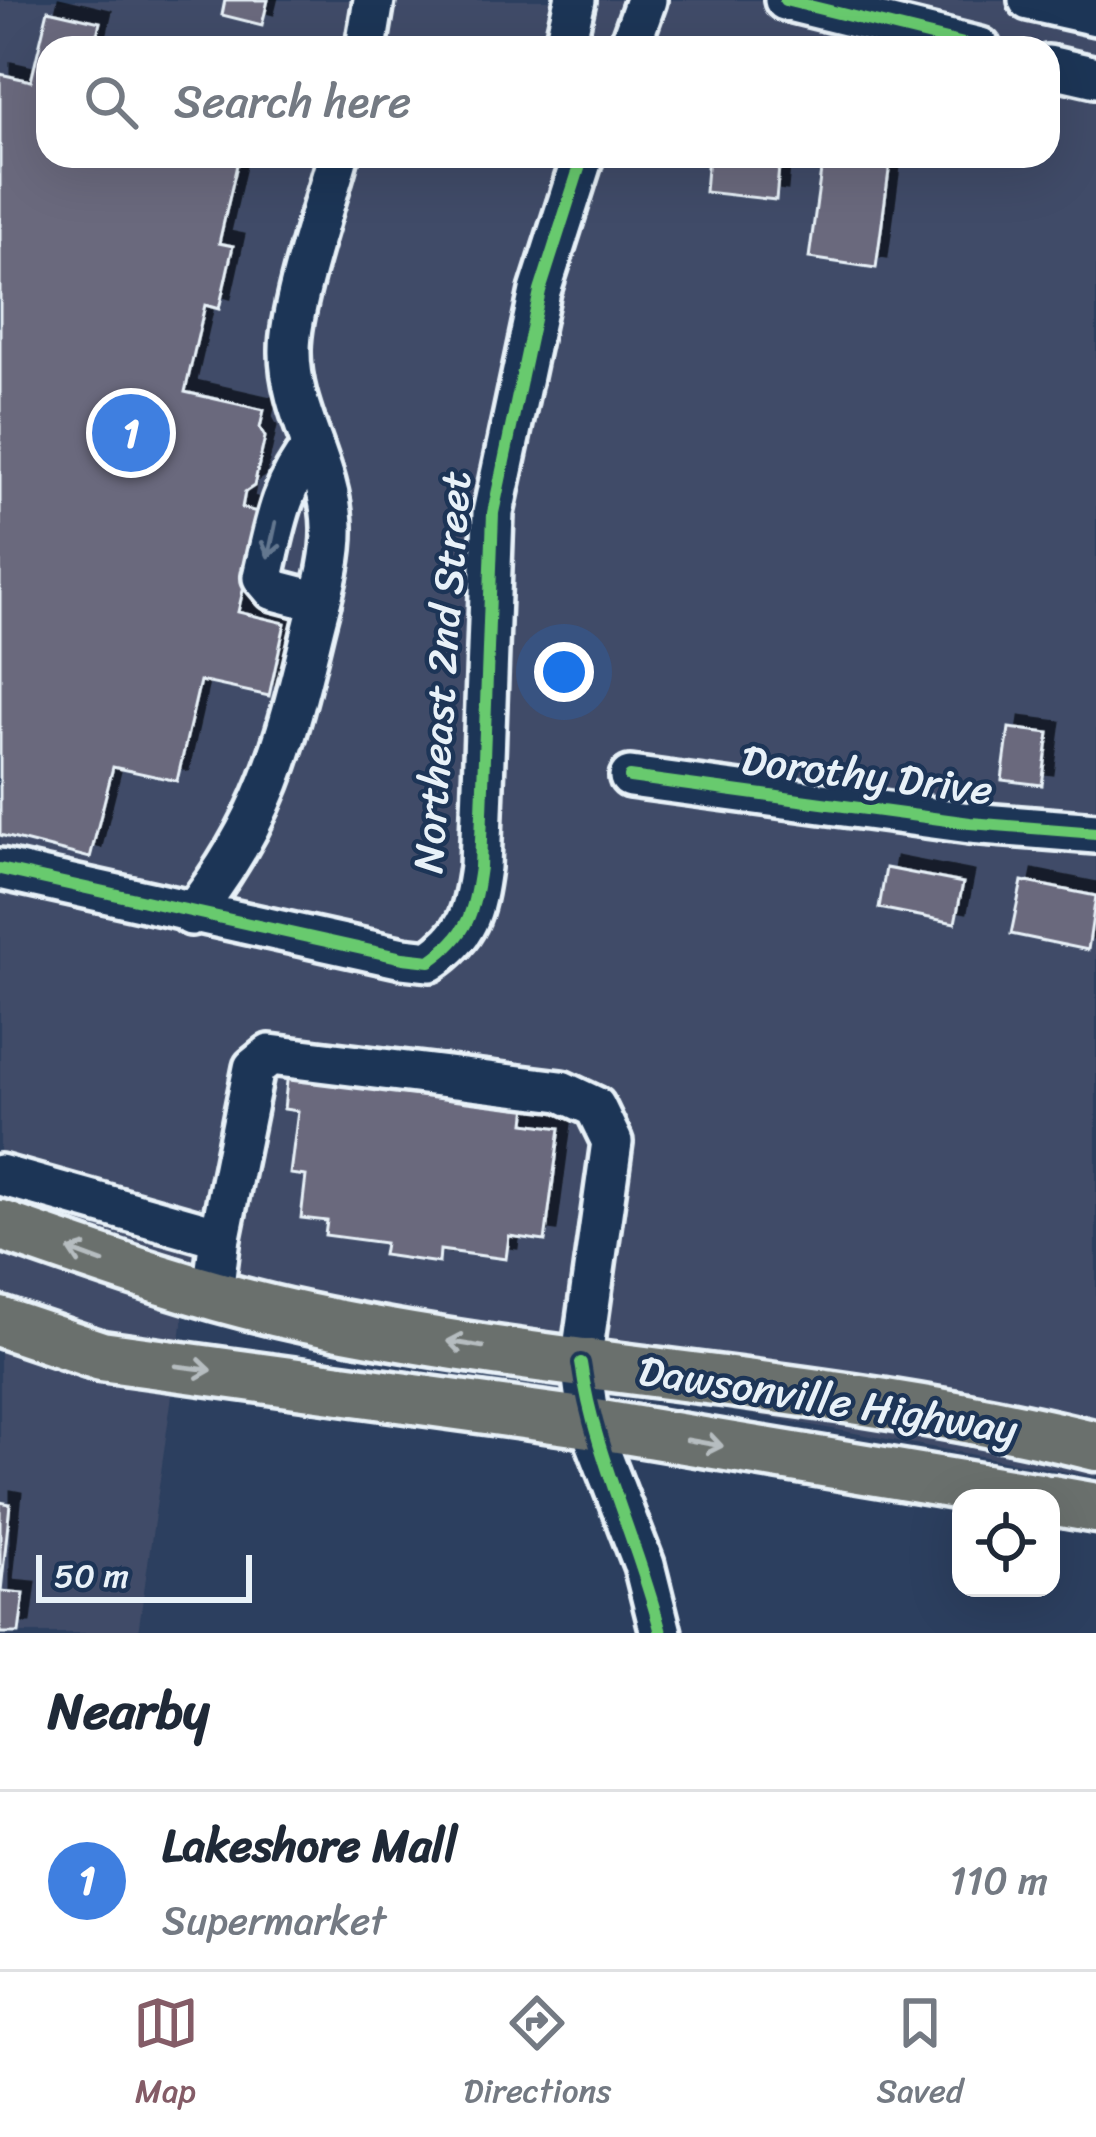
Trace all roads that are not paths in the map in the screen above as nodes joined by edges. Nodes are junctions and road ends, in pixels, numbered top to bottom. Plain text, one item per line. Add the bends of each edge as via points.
1 (374, 0) edge
2 (575, 0) edge
3 (646, 0) edge
4 (785, 0) edge
5 (1029, 0) edge
6 (1096, 15) edge
7 (368, 36) edge
8 (567, 36) edge
9 (633, 36) edge
10 (931, 36) edge
11 (1060, 69) edge
12 (1096, 77) edge
13 (335, 168) edge
14 (580, 168) edge
15 (312, 448) junction
16 (320, 602) junction
17 (630, 777) dead end
18 (1096, 833) edge
19 (0, 869) edge
20 (191, 915) junction
21 (0, 1175) edge
22 (0, 1225) edge
23 (220, 1237) junction
24 (213, 1293) junction
25 (0, 1322) edge
26 (581, 1363) junction
27 (589, 1423) junction
28 (1096, 1446) edge
29 (985, 1489) edge
30 (1060, 1502) edge
31 (1096, 1508) edge
32 (661, 1633) edge

1 - 7 street
2 - 8 street
3 - 9 street
4 - 10 street
5 - 6 street
11 - 12 street
13 - 15 street via 289,347
14 - 20 street, Northeast 2nd Street via 540,290 493,514 474,916 456,943 430,961
15 - 16 street via 332,526
15 -> 16 street via 280,503 263,577 274,590
16 - 20 street via 275,772 250,830
17 - 18 street, Dorothy Drive
19 - 20 street, Northeast 2nd Street
21 - 23 street
24 -> 22 main road, Dawsonville Highway
23 - 24 street
23 - 26 street via 254,1068 270,1055 561,1090 595,1107 612,1142
26 -> 24 main road, Dawsonville Highway via 303,1318
25 -> 27 main road, Dawsonville Highway via 101,1356
26 - 27 street
26 - 28 main road, Dawsonville Highway via 976,1417
27 -> 29 main road, Dawsonville Highway
27 - 32 street
30 - 31 main road, Dawsonville Highway

